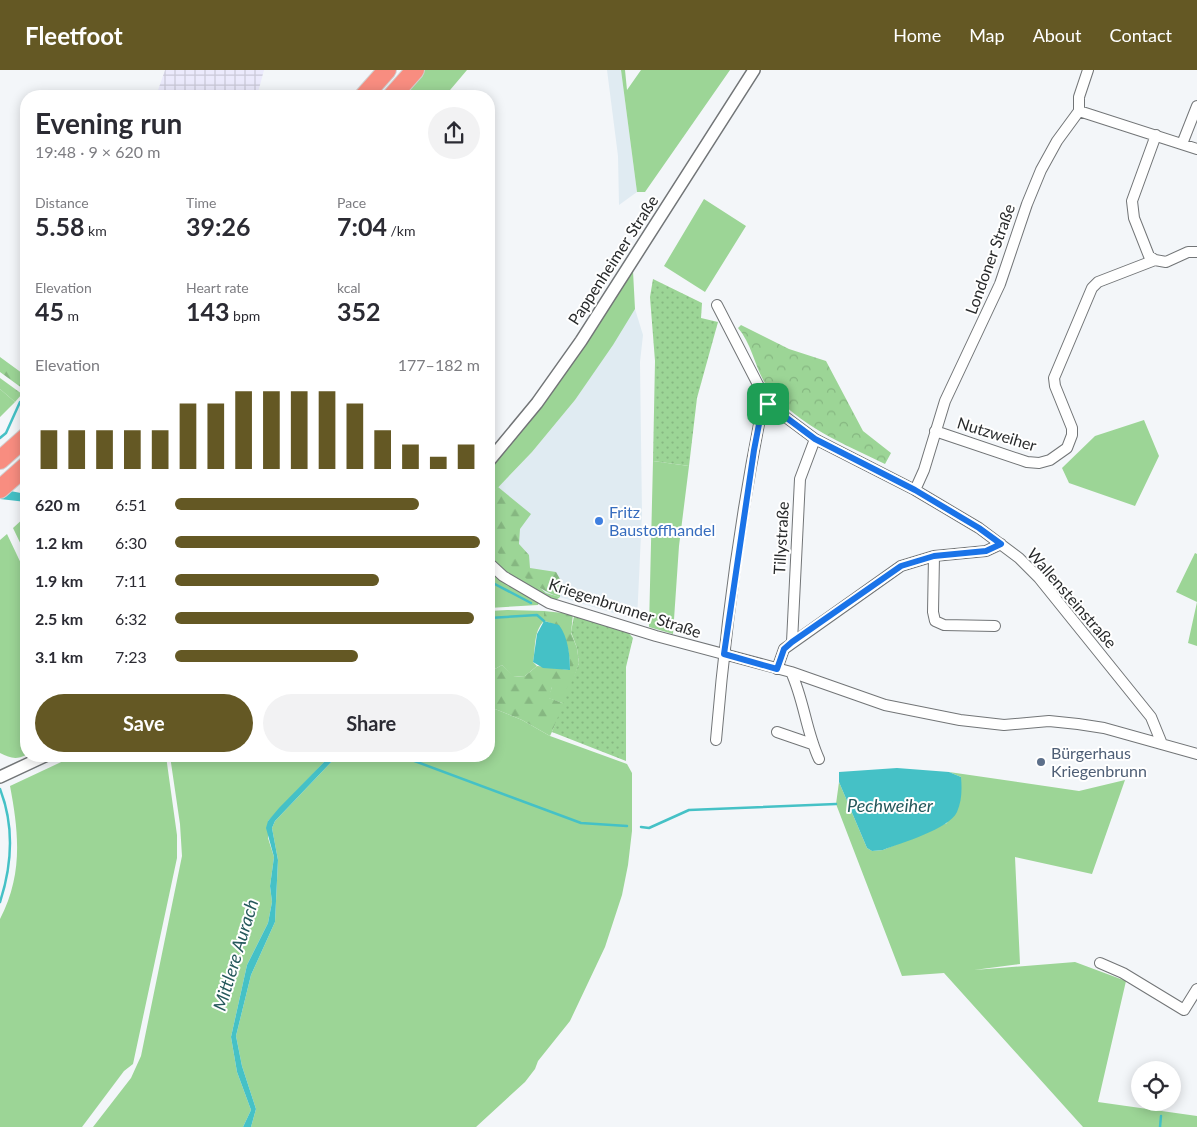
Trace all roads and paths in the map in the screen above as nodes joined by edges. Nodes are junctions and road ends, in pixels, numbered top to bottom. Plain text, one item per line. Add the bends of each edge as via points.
1 (387, 70) edge
2 (415, 70) edge
3 (754, 70) edge
4 (1088, 70) edge
5 (369, 90) edge
6 (397, 90) edge
7 (1197, 106) edge
8 (1079, 111) junction
9 (1156, 135) junction
10 (1182, 144) junction
11 (1197, 149) edge
12 (1197, 252) edge
13 (1155, 260) junction
14 (717, 305) dead end
15 (768, 404) junction
16 (935, 431) junction
17 (815, 439) junction
18 (20, 442) edge
19 (495, 453) edge
20 (0, 460) edge
21 (20, 471) edge
22 (0, 489) edge
23 (915, 490) junction
24 (1001, 544) junction
25 (934, 556) junction
26 (495, 569) edge
27 (994, 626) dead end
28 (792, 642) junction
29 (724, 654) junction
30 (777, 669) junction
31 (791, 672) junction
32 (777, 732) dead end
33 (716, 740) dead end
34 (812, 744) junction
35 (1162, 744) junction
36 (1197, 754) edge
37 (819, 759) dead end
38 (32, 762) edge
39 (0, 777) edge
40 (1100, 963) dead end
41 (1197, 989) edge

1 - 5 highway
2 - 6 highway
3 - 19 street, Pappenheimer Straße via 581,341 537,403
4 - 8 street, Londoner Straße via 1079,96
7 - 10 street
8 - 9 street
8 - 16 street, Londoner Straße via 1041,170 1000,284 987,316 958,369
9 - 10 street
9 - 13 street via 1132,201 1132,210 1150,256
10 - 11 street
12 - 13 street via 1188,252 1166,262
13 - 16 street, Nutzweiher via 1098,282 1092,288 1054,378 1072,428 1067,448 1055,458 1032,463
14 - 15 street, Wallensteinstraße
15 - 17 street, Wallensteinstraße
15 - 29 street via 760,419 754,450
16 - 23 street, Londoner Straße
17 - 23 street, Wallensteinstraße
17 - 28 street, Tillystraße via 800,480
18 - 20 highway
21 - 22 highway
23 - 24 street, Wallensteinstraße
24 - 25 street via 979,552
24 - 35 street, Wallensteinstraße via 1039,578 1110,664 1151,716
25 - 27 street via 935,622
25 - 28 street via 890,572
26 - 29 street, Kriegenbrunner Straße via 549,604
28 - 30 street via 784,649
29 - 30 street, Kriegenbrunner Straße
29 - 33 street
30 - 31 street, Kriegenbrunner Straße
31 - 34 street
31 - 35 street, Kriegenbrunner Straße via 885,705 960,720 1004,725 1049,721 1078,724
32 - 34 street
34 - 37 street
35 - 36 street, Kriegenbrunner Straße
38 - 39 street
40 - 41 street via 1184,1010

